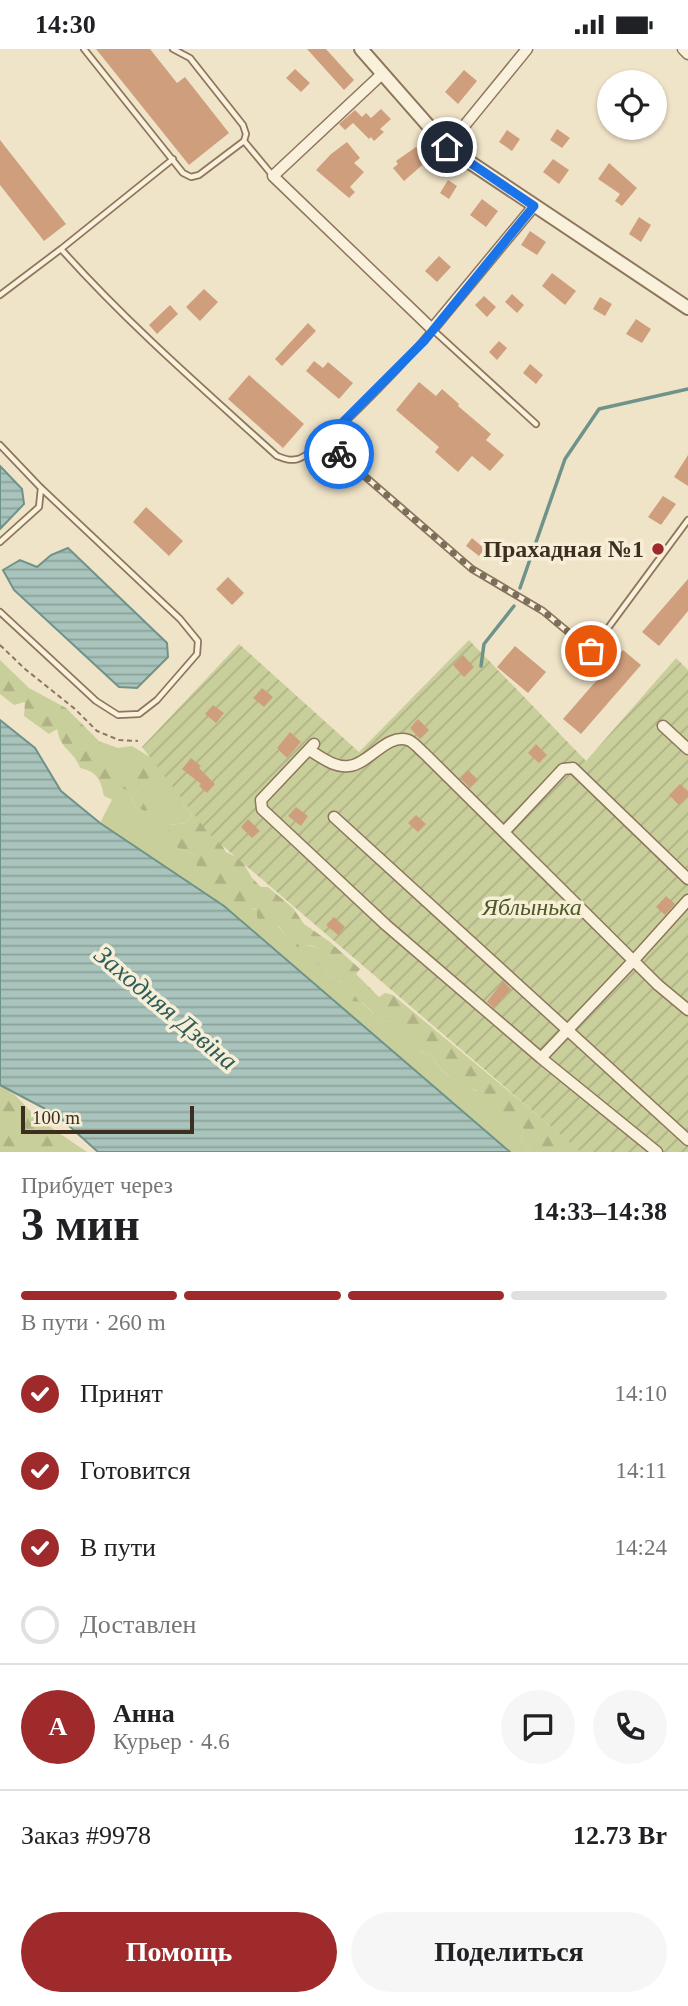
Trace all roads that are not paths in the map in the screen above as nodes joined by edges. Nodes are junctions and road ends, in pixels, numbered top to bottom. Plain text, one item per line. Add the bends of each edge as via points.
1 (84, 49) edge
2 (173, 49) edge
3 (361, 49) edge
4 (527, 49) edge
5 (683, 49) edge
6 (688, 54) edge
7 (382, 74) junction
8 (244, 141) junction
9 (447, 147) junction
10 (173, 159) junction
11 (273, 176) junction
12 (534, 206) junction
13 (61, 249) junction
14 (0, 295) edge
15 (688, 308) edge
16 (432, 330) junction
17 (536, 424) dead end
18 (324, 441) junction
19 (0, 445) edge
20 (41, 488) junction
21 (688, 520) edge
22 (0, 543) edge
23 (0, 612) edge
24 (663, 726) dead end
25 (688, 749) edge
26 (334, 817) dead end
27 (504, 832) junction
28 (688, 879) edge
29 (688, 900) edge
30 (635, 960) junction
31 (688, 1010) edge
32 (568, 1030) junction
33 (541, 1058) junction
34 (688, 1140) edge
35 (657, 1152) edge

1 - 10 lane
2 - 8 lane via 190,58 243,125
3 - 7 street
4 - 9 street
5 - 6 street
7 - 9 street
7 - 11 street
8 - 10 lane via 199,176 183,173
8 - 11 lane
9 - 12 street
10 - 13 lane
11 - 16 street
12 - 15 street
12 - 16 street
13 - 14 lane
13 - 18 lane via 106,299 277,456 288,461 301,458
16 - 17 lane
16 - 18 lane
18 - 21 lane via 472,569 543,611 591,651
19 - 20 lane
20 - 22 lane via 39,507
20 - 23 lane via 180,619 198,641 197,654 139,714 118,715 96,701
24 - 25 street
26 - 32 street
27 - 28 street via 563,769 573,768
27 - 30 street
27 - 33 street via 408,740 395,740 348,766 334,765 311,747 261,800 262,809 386,925
29 - 30 street
30 - 31 street
30 - 32 street
32 - 33 street
32 - 34 street
33 - 35 street

